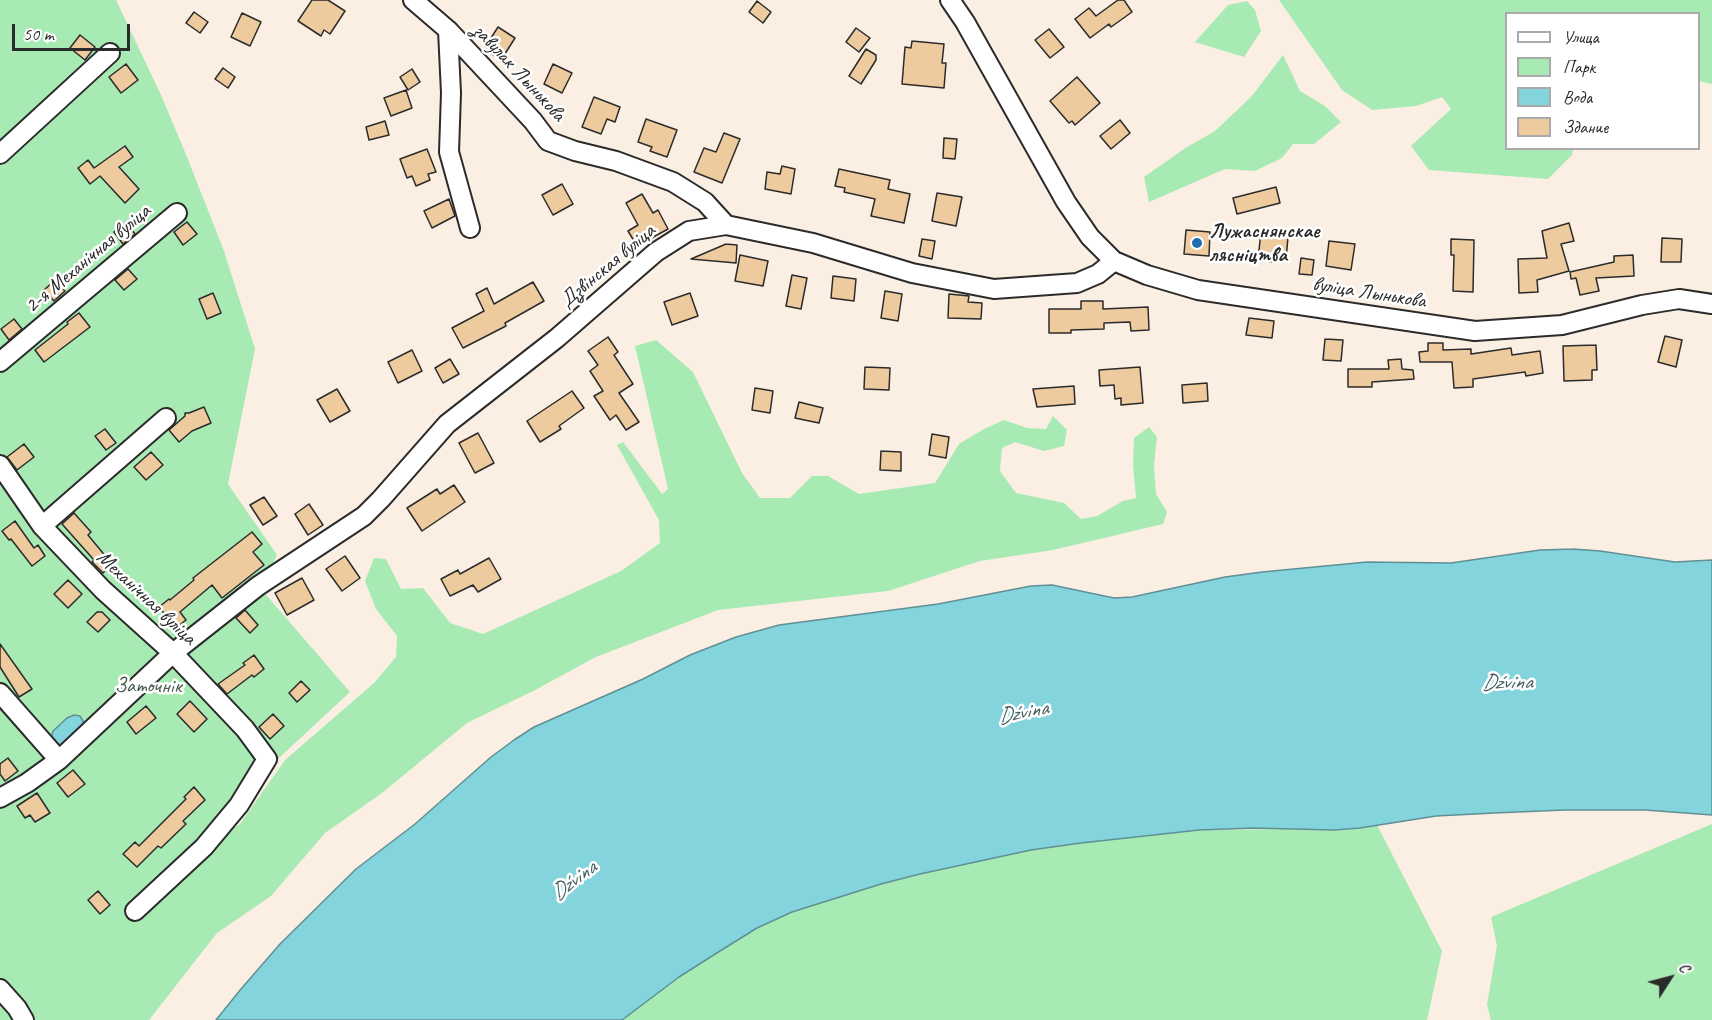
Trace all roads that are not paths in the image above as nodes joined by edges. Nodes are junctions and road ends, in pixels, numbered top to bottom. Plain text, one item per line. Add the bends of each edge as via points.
1 (413, 0) edge
2 (950, 0) edge
3 (448, 30) junction
4 (110, 53) dead end
5 (0, 154) edge
6 (177, 213) dead end
7 (726, 225) junction
8 (470, 228) dead end
9 (1114, 261) junction
10 (1712, 304) edge
11 (0, 362) edge
12 (166, 418) dead end
13 (0, 465) edge
14 (42, 526) junction
15 (173, 653) junction
16 (0, 693) edge
17 (59, 760) junction
18 (0, 798) edge
19 (135, 911) dead end
20 (0, 990) edge
21 (24, 1020) edge

1 - 3 street, завулак Лынькова
2 - 9 street, вуліца Лынькова via 1066,202 1090,237
3 - 7 street, завулак Лынькова via 548,141 616,160 673,182 705,202
3 - 8 street via 449,152
4 - 5 street
6 - 11 street, 2-я Механічная вуліца
7 - 9 street, Дзвінская вуліца via 813,243 912,273 994,289 1077,284
7 - 15 street, Дзвінская вуліца via 689,231 656,252 557,338 447,424 364,516 258,586
9 - 10 street, вуліца Лынькова via 1198,290 1475,331 1562,325 1678,299
12 - 14 street
13 - 14 street, Механічная вуліца
14 - 15 street, Механічная вуліца via 103,590
15 - 17 street, Дзвінская вуліца
15 - 19 street, Механічная вуліца via 245,729 267,759 239,805 204,847
16 - 17 street
17 - 18 street, Дзвінская вуліца
20 - 21 street

